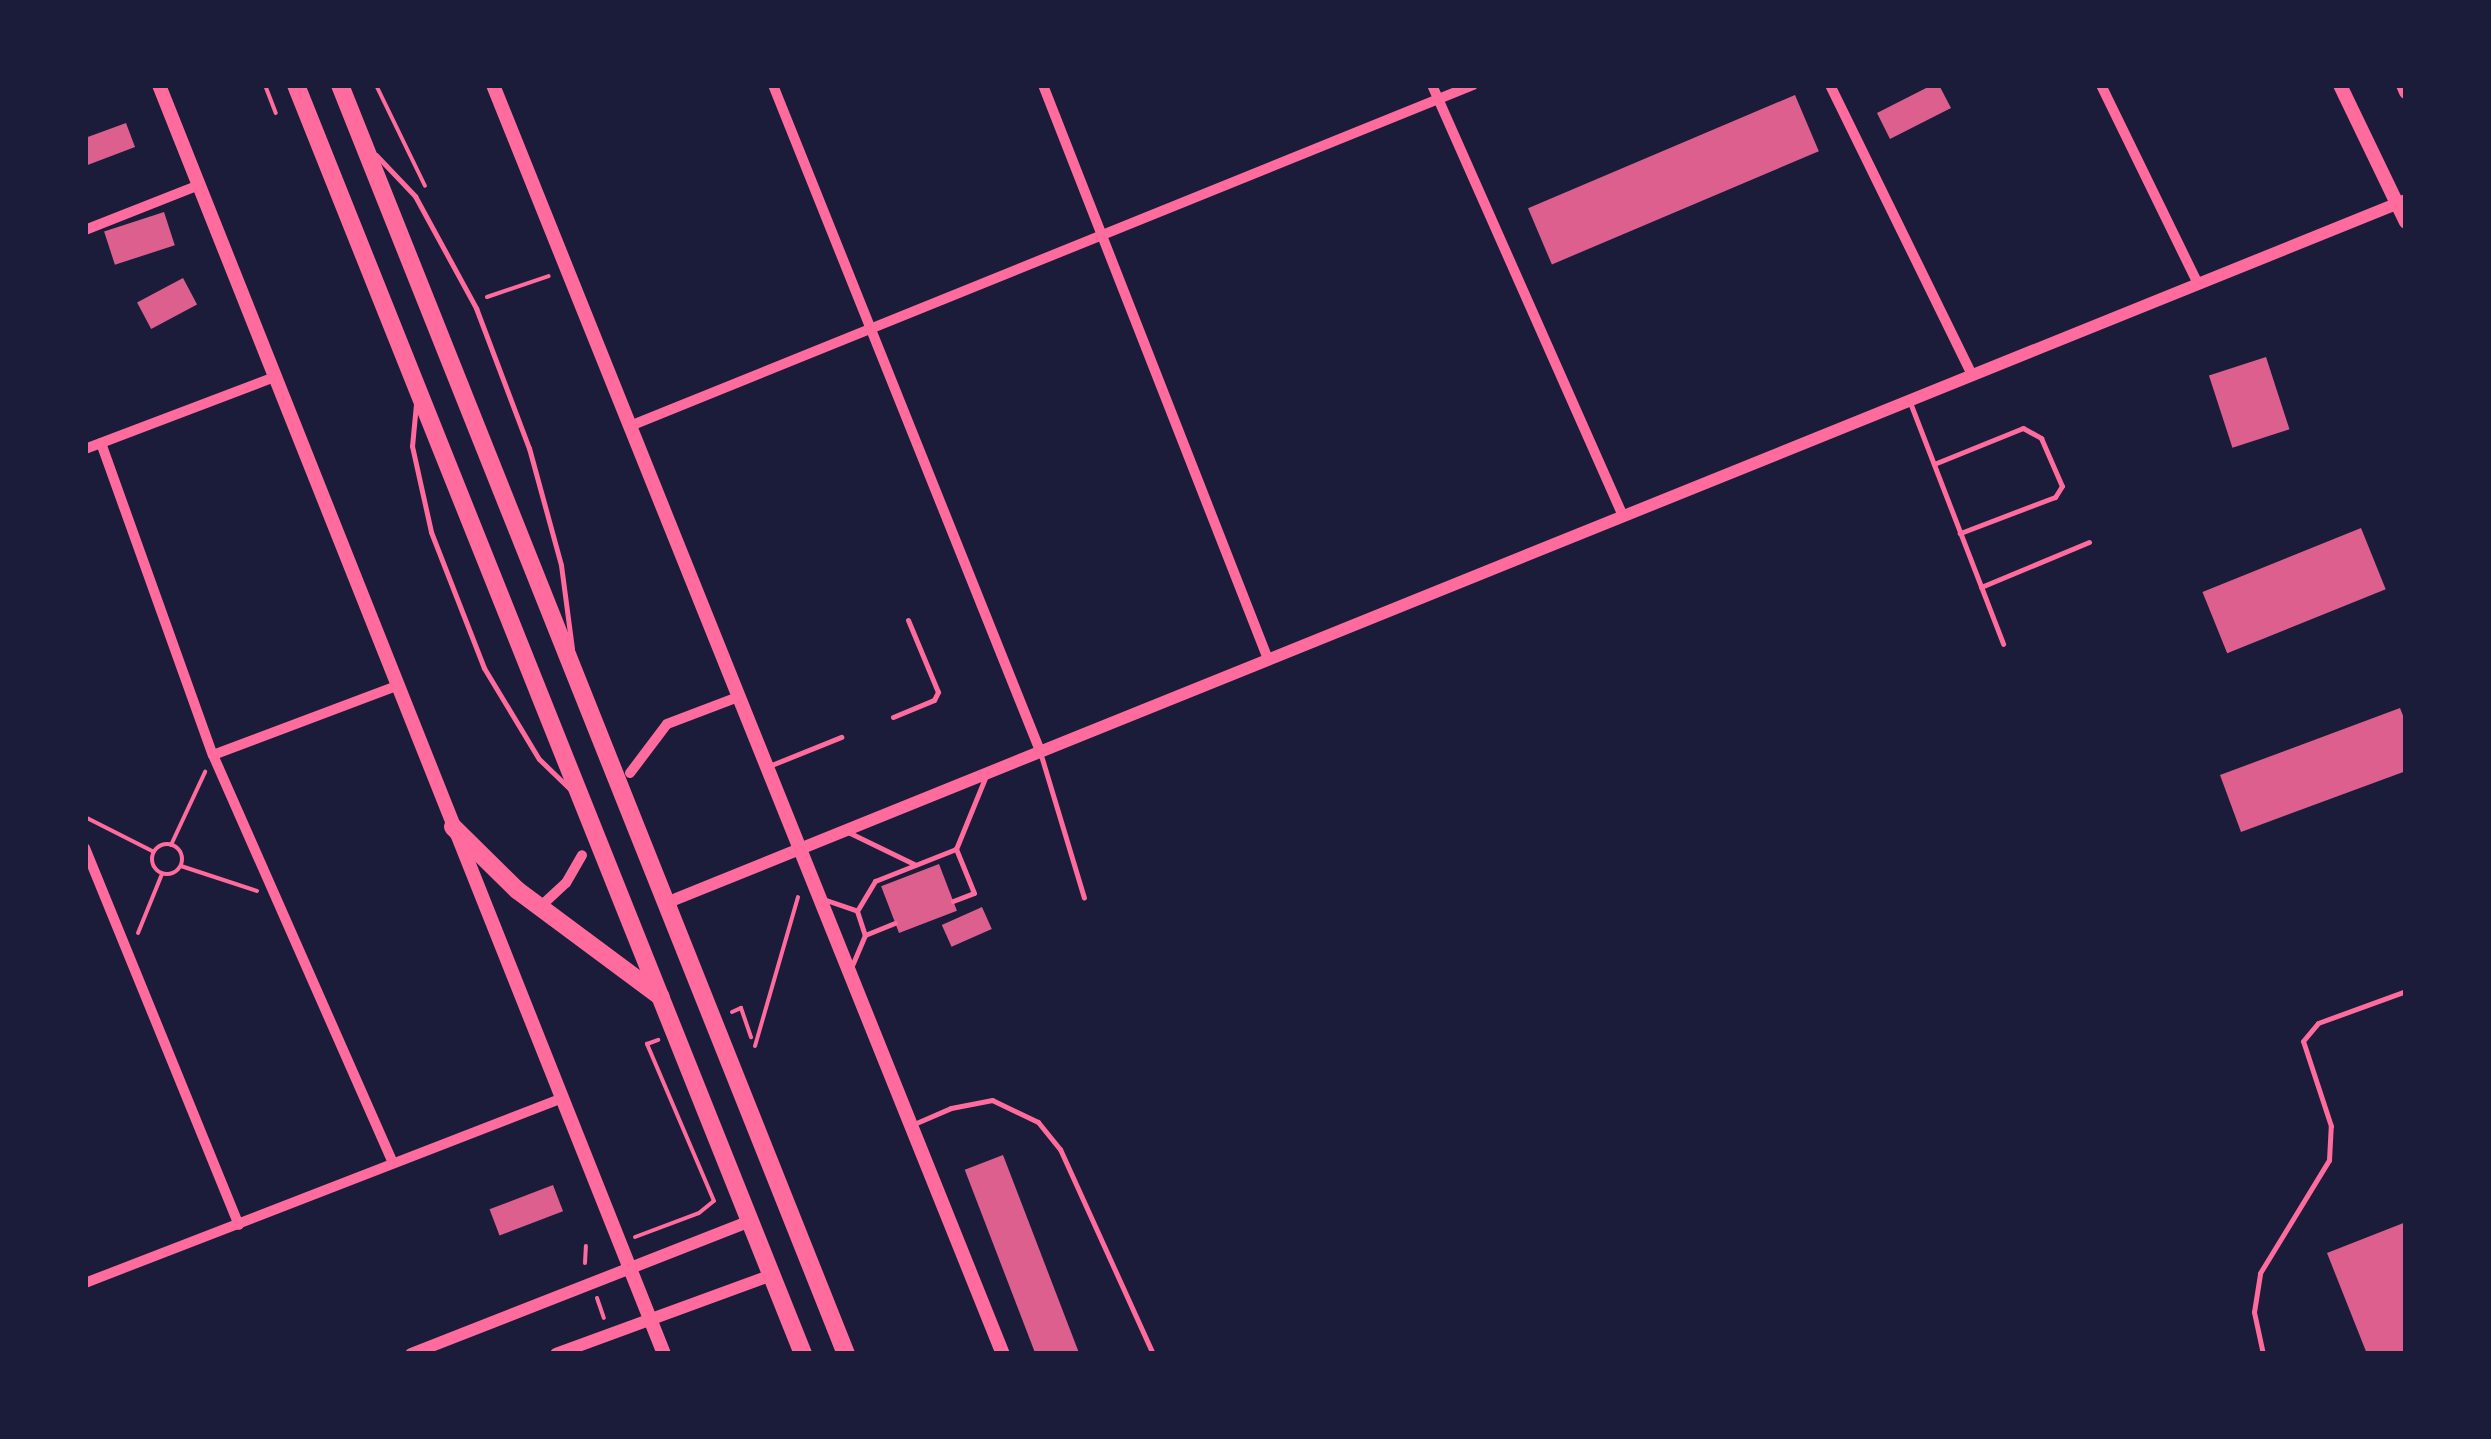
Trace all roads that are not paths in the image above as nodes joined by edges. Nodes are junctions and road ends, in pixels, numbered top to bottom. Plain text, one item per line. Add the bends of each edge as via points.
1 (159, 85) edge
2 (296, 85) edge
3 (340, 85) edge
4 (493, 85) edge
5 (773, 85) edge
6 (1042, 85) edge
7 (1432, 85) edge
8 (1473, 85) edge
9 (1830, 85) edge
10 (2101, 85) edge
11 (2340, 85) edge
12 (1438, 99) junction
13 (362, 141) junction
14 (199, 185) junction
15 (2402, 202) edge
16 (2406, 222) edge
17 (85, 230) edge
18 (1102, 235) junction
19 (2198, 284) junction
20 (869, 330) junction
21 (1972, 375) junction
22 (275, 377) junction
23 (418, 386) junction
24 (1909, 400) junction
25 (630, 426) junction
26 (101, 444) junction
27 (85, 449) edge
28 (1934, 464) junction
29 (1623, 516) junction
30 (1960, 533) junction
31 (2088, 542) dead end
32 (1981, 587) junction
33 (908, 620) dead end
34 (2002, 644) dead end
35 (1268, 660) junction
36 (577, 680) junction
37 (397, 686) junction
38 (738, 697) junction
39 (893, 716) dead end
40 (840, 738) dead end
41 (1040, 752) junction
42 (212, 755) junction
43 (769, 766) junction
44 (630, 772) dead end
45 (987, 773) junction
46 (583, 802) junction
47 (453, 826) junction
48 (845, 830) junction
49 (802, 847) junction
50 (85, 848) edge
51 (956, 849) junction
52 (582, 856) dead end
53 (914, 864) junction
54 (1084, 898) dead end
55 (824, 899) junction
56 (953, 901) dead end
57 (666, 902) junction
58 (541, 906) junction
59 (856, 911) junction
60 (895, 924) dead end
61 (866, 935) junction
62 (851, 968) junction
63 (2406, 991) edge
64 (662, 998) junction
65 (560, 1099) junction
66 (914, 1124) junction
67 (393, 1163) junction
68 (750, 1220) junction
69 (239, 1225) junction
70 (630, 1268) junction
71 (772, 1274) junction
72 (85, 1283) edge
73 (650, 1318) junction
74 (411, 1354) edge
75 (556, 1354) edge
76 (664, 1354) edge
77 (803, 1354) edge
78 (846, 1354) edge
79 (1000, 1354) edge
80 (1152, 1354) edge
81 (2263, 1354) edge

1 - 14 main road
2 - 23 highway
3 - 13 highway
4 - 25 main road
5 - 20 street
6 - 18 street
7 - 12 street
8 - 12 street
9 - 21 street
10 - 19 street
11 - 15 main road
12 - 18 street
12 - 29 street
13 - 36 highway
13 - 36 lane via 416,196 476,308 529,448 552,532
14 - 17 street
14 - 22 main road
15 - 16 main road
15 - 19 street
18 - 20 street
18 - 35 street
19 - 21 street
20 - 25 street
20 - 41 street
21 - 24 street
22 - 26 street
22 - 37 main road
23 - 46 highway
23 - 46 lane via 412,446 431,532 484,668 539,760
24 - 28 lane
24 - 29 street
25 - 38 main road
26 - 27 street
26 - 42 street
28 - 30 lane
28 - 30 lane via 2023,428 2041,438 2062,486 2055,497
29 - 35 street
30 - 32 lane
31 - 32 lane
32 - 34 lane
33 - 39 lane via 938,692 934,700
35 - 41 street
36 - 57 highway
37 - 42 street
37 - 47 main road
38 - 43 main road
38 - 44 street via 666,724
40 - 43 lane
41 - 45 street
41 - 54 lane
42 - 67 street
43 - 49 main road
45 - 48 street
45 - 51 lane
46 - 64 highway
47 - 58 highway via 488,865
47 - 65 main road
48 - 49 street
48 - 53 lane
49 - 55 main road
49 - 57 street
50 - 69 street
51 - 53 lane
51 - 56 lane via 974,893
52 - 58 street
53 - 59 lane via 875,881
55 - 59 lane
55 - 62 main road
57 - 78 highway
58 - 64 highway
59 - 61 lane
60 - 61 lane
61 - 62 lane
62 - 66 main road
63 - 81 lane via 2318,1023 2303,1041 2331,1126 2329,1160 2260,1273 2254,1312
64 - 68 highway
65 - 67 street
65 - 70 main road
66 - 79 main road
66 - 80 lane via 992,1100 1038,1122 1060,1149
67 - 69 street
68 - 70 street
68 - 71 highway
69 - 72 street
70 - 73 main road
70 - 74 street
71 - 73 street
71 - 77 highway
73 - 75 street
73 - 76 main road

